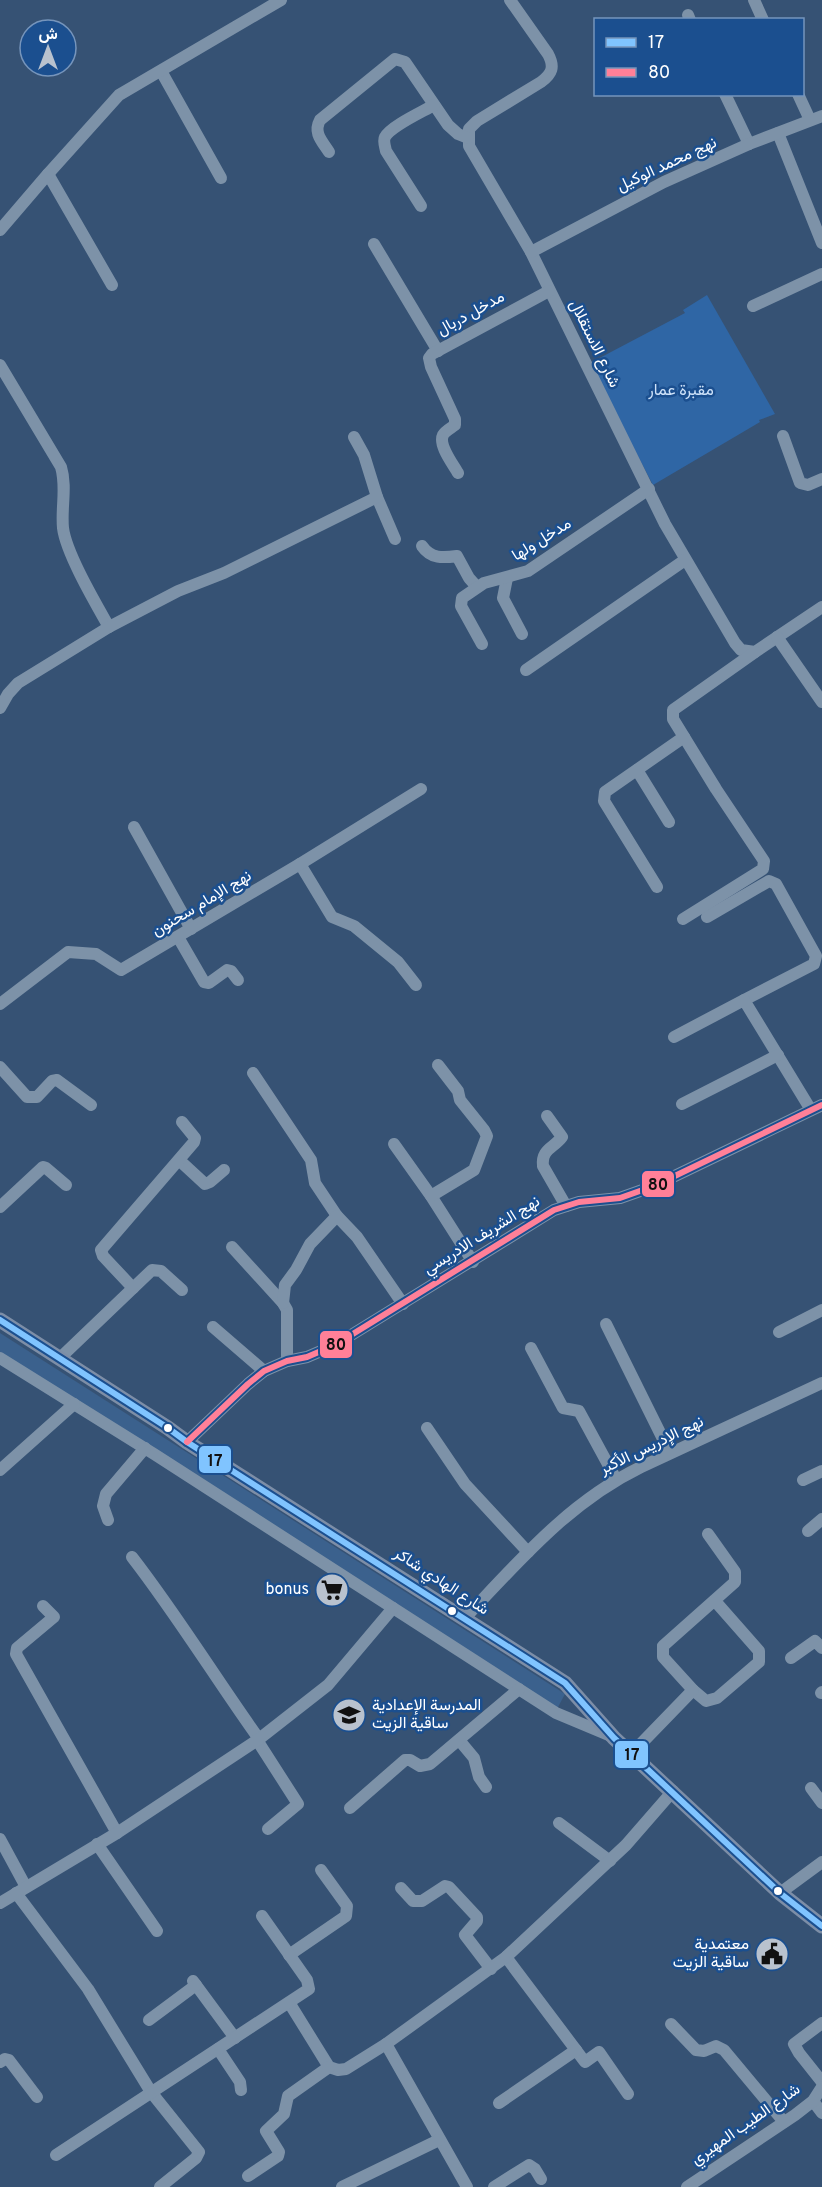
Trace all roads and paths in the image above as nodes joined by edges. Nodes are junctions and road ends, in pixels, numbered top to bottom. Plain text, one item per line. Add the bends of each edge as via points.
1 (281, 0) edge
2 (510, 0) edge
3 (754, 0) edge
4 (762, 18) edge
5 (161, 71) junction
6 (726, 96) edge
7 (800, 96) edge
8 (434, 105) junction
9 (816, 118) edge
10 (778, 134) junction
11 (468, 138) junction
12 (749, 144) junction
13 (329, 152) dead end
14 (48, 174) junction
15 (221, 178) dead end
16 (421, 206) dead end
17 (0, 230) edge
18 (822, 243) edge
19 (374, 244) dead end
20 (531, 252) junction
21 (822, 274) edge
22 (112, 285) dead end
23 (549, 291) junction
24 (753, 306) dead end
25 (438, 351) junction
26 (0, 365) edge
27 (783, 436) dead end
28 (354, 437) dead end
29 (458, 473) dead end
30 (822, 479) edge
31 (649, 489) junction
32 (376, 497) junction
33 (395, 539) dead end
34 (422, 546) dead end
35 (685, 560) junction
36 (507, 578) junction
37 (477, 587) junction
38 (822, 607) edge
39 (109, 627) junction
40 (522, 634) dead end
41 (777, 637) junction
42 (482, 644) dead end
43 (755, 652) junction
44 (526, 670) dead end
45 (1, 702) edge
46 (822, 702) edge
47 (684, 737) junction
48 (637, 770) junction
49 (421, 789) dead end
50 (669, 822) dead end
51 (134, 827) dead end
52 (300, 864) junction
53 (657, 887) dead end
54 (707, 917) dead end
55 (683, 919) dead end
56 (191, 929) junction
57 (178, 937) junction
58 (819, 951) edge
59 (238, 980) dead end
60 (416, 985) dead end
61 (744, 1000) junction
62 (0, 1004) edge
63 (674, 1037) dead end
64 (778, 1055) junction
65 (438, 1065) dead end
66 (0, 1067) edge
67 (253, 1073) dead end
68 (682, 1104) dead end
69 (91, 1105) dead end
70 (817, 1108) edge
71 (547, 1116) dead end
72 (182, 1122) dead end
73 (394, 1144) dead end
74 (179, 1160) junction
75 (224, 1170) dead end
76 (66, 1185) dead end
77 (431, 1196) junction
78 (566, 1206) junction
79 (0, 1207) edge
80 (337, 1216) junction
81 (232, 1247) dead end
82 (473, 1262) junction
83 (133, 1288) junction
84 (182, 1290) dead end
85 (283, 1303) junction
86 (403, 1304) junction
87 (822, 1310) edge
88 (0, 1320) edge
89 (606, 1323) dead end
90 (213, 1327) dead end
91 (779, 1332) dead end
92 (531, 1348) dead end
93 (0, 1358) edge
94 (60, 1358) junction
95 (287, 1361) junction
96 (264, 1371) junction
97 (822, 1383) edge
98 (74, 1404) junction
99 (427, 1428) dead end
100 (187, 1442) junction
101 (145, 1448) junction
102 (670, 1453) junction
103 (0, 1470) edge
104 (822, 1472) edge
105 (616, 1479) junction
106 (803, 1480) dead end
107 (822, 1519) edge
108 (108, 1520) dead end
109 (808, 1531) dead end
110 (708, 1534) dead end
111 (528, 1552) junction
112 (132, 1557) dead end
113 (715, 1601) junction
114 (43, 1606) dead end
115 (393, 1608) junction
116 (465, 1618) junction
117 (822, 1648) edge
118 (790, 1658) dead end
119 (519, 1689) junction
120 (693, 1690) junction
121 (615, 1737) junction
122 (258, 1740) junction
123 (459, 1740) junction
124 (632, 1754) junction
125 (486, 1787) dead end
126 (811, 1788) dead end
127 (673, 1791) junction
128 (822, 1803) edge
129 (350, 1808) dead end
130 (559, 1823) dead end
131 (268, 1829) dead end
132 (117, 1833) junction
133 (0, 1839) edge
134 (97, 1844) junction
135 (610, 1861) junction
136 (822, 1862) edge
137 (321, 1870) dead end
138 (401, 1888) dead end
139 (21, 1890) junction
140 (780, 1893) junction
141 (0, 1903) edge
142 (262, 1917) dead end
143 (822, 1926) edge
144 (157, 1930) dead end
145 (289, 1955) junction
146 (506, 1957) junction
147 (491, 1969) junction
148 (290, 2004) junction
149 (149, 2020) dead end
150 (822, 2023) edge
151 (671, 2024) dead end
152 (235, 2038) junction
153 (386, 2044) junction
154 (218, 2049) junction
155 (576, 2050) junction
156 (0, 2062) edge
157 (329, 2067) junction
158 (822, 2082) edge
159 (822, 2087) edge
160 (241, 2090) dead end
161 (151, 2092) junction
162 (628, 2094) dead end
163 (37, 2097) dead end
164 (813, 2101) junction
165 (499, 2103) dead end
166 (822, 2113) edge
167 (784, 2122) junction
168 (439, 2140) junction
169 (57, 2155) dead end
170 (248, 2176) dead end
171 (541, 2179) dead end
172 (160, 2187) edge
173 (342, 2187) edge
174 (467, 2187) edge
175 (494, 2187) edge
176 (687, 2187) edge

1 - 5 street
2 - 11 street via 548,54 552,70 541,82 477,121 469,129
3 - 4 street
5 - 14 street via 119,95
5 - 15 street
6 - 12 street
7 - 9 street
8 - 11 street via 452,130
8 - 13 street via 405,62 395,59 320,120 317,134
8 - 16 street via 394,129 384,142
9 - 10 street, نهج محمد الوكيل
10 - 12 street, نهج محمد الوكيل
10 - 18 street
11 - 20 street, شارع الاستقلال
12 - 20 street, نهج محمد الوكيل via 664,182
14 - 17 street
14 - 22 street
19 - 25 street
20 - 23 street, شارع الاستقلال
21 - 24 street
23 - 25 street, مدخل دربال
23 - 31 street, شارع الاستقلال
25 - 29 street, مدخل دربال via 429,363 455,419 442,437
26 - 39 street via 61,467 63,531
27 - 30 street via 800,483 808,485
28 - 32 street via 364,455
31 - 35 street, شارع الاستقلال
31 - 36 street, مدخل ولها via 528,571
32 - 33 street
32 - 39 street
34 - 37 street via 443,559 457,556
35 - 43 street, شارع الاستقلال via 735,643 741,650
35 - 44 street
36 - 37 street, مدخل ولها
36 - 40 street via 503,598
37 - 42 street via 462,598 461,606
38 - 41 street
39 - 45 street via 18,683
41 - 43 street
41 - 46 street
43 - 47 street via 673,710 673,719
47 - 48 street
47 - 55 street via 764,861 763,869
48 - 50 street
48 - 53 street via 605,792 604,801
49 - 52 street, نهج الإمام سحنون
51 - 56 street
52 - 56 street, نهج الإمام سحنون
52 - 60 street via 332,917 354,926 398,962
54 - 58 street via 769,881 776,884
56 - 57 street, نهج الإمام سحنون
57 - 59 street via 204,982 209,983 227,970
57 - 62 street, نهج الإمام سحنون via 121,970 96,954 68,952
58 - 61 street via 814,964
61 - 63 street
61 - 64 street
64 - 68 street
64 - 70 street
65 - 77 street via 487,1136 474,1170
66 - 69 street via 27,1097 37,1097 57,1080
67 - 80 street via 311,1160 315,1183
70 - 78 street, نهج الشريف الادريسي via 654,1186 620,1198
71 - 78 street via 562,1137 546,1151 543,1166
72 - 74 street via 195,1140
73 - 77 street
74 - 75 street via 205,1184
74 - 83 street via 102,1246 103,1256
76 - 79 street via 43,1167
77 - 82 street
78 - 82 street, نهج الشريف الادريسي
80 - 85 street via 310,1244 285,1285
80 - 86 street via 357,1237
81 - 85 street
82 - 86 street, نهج الشريف الادريسي
83 - 84 street via 149,1272 157,1270
83 - 94 street
85 - 95 street via 287,1310
86 - 95 street, نهج الشريف الادريسي via 335,1345
87 - 91 street
88 - 94 main road, شارع الهادي شاكر
89 - 102 street
90 - 96 street
92 - 105 street via 564,1408 579,1411
93 - 98 street
94 - 100 main road, شارع الهادي شاكر
95 - 96 street, نهج الشريف الادريسي
96 - 100 street, نهج الشريف الادريسي
97 - 102 street, نهج الإدريس الأكبر
98 - 101 street
98 - 103 street
99 - 111 street via 465,1484
100 - 116 main road, شارع الهادي شاكر
101 - 108 street via 106,1494 103,1506
101 - 115 street
102 - 105 street, نهج الإدريس الأكبر
104 - 106 street
105 - 111 street, نهج الإدريس الأكبر via 551,1528
107 - 109 street
110 - 113 street via 735,1572 735,1582
111 - 116 street, نهج الإدريس الأكبر
112 - 122 street
113 - 120 street via 663,1646 663,1657
113 - 120 street via 759,1651 759,1662 717,1698 706,1701
114 - 132 street via 54,1617 17,1648 16,1654
115 - 119 street
115 - 122 street via 328,1685
116 - 121 main road, شارع الهادي شاكر via 565,1683
117 - 118 street via 815,1641
119 - 121 street via 556,1713
119 - 123 street
120 - 124 street
121 - 124 main road, شارع الهادي شاكر
122 - 131 street via 298,1804
122 - 132 street
123 - 125 street via 476,1762
123 - 129 street via 426,1766 405,1760
124 - 127 main road, شارع الهادي شاكر
126 - 128 street
127 - 135 street
127 - 140 main road, شارع الهادي شاكر
130 - 135 street
132 - 134 street
133 - 139 street
134 - 139 street
134 - 144 street
135 - 146 street
136 - 140 street
137 - 145 street via 347,1906 346,1917
138 - 147 street via 419,1902 449,1887 477,1917 465,1935
139 - 141 street
139 - 161 street
140 - 143 main road, شارع الهادي شاكر
142 - 145 street
145 - 148 street via 309,1985 306,1993
146 - 147 street
146 - 155 street
147 - 153 street
148 - 152 street
148 - 157 street
149 - 152 street via 195,1983
150 - 158 street via 794,2044
151 - 167 street via 696,2050 716,2046 724,2050
152 - 154 street
153 - 157 street via 346,2069
153 - 168 street
154 - 160 street via 240,2082
154 - 161 street
155 - 162 street via 585,2062 599,2052
155 - 165 street
156 - 163 street via 9,2060
157 - 170 street via 288,2096 284,2114 266,2131 279,2154
159 - 164 street, شارع الطيب المهيري
161 - 169 street
161 - 172 street via 199,2152
164 - 166 street
164 - 167 street, شارع الطيب المهيري
167 - 176 street, شارع الطيب المهيري
168 - 173 street
168 - 174 street
171 - 175 street via 529,2165

